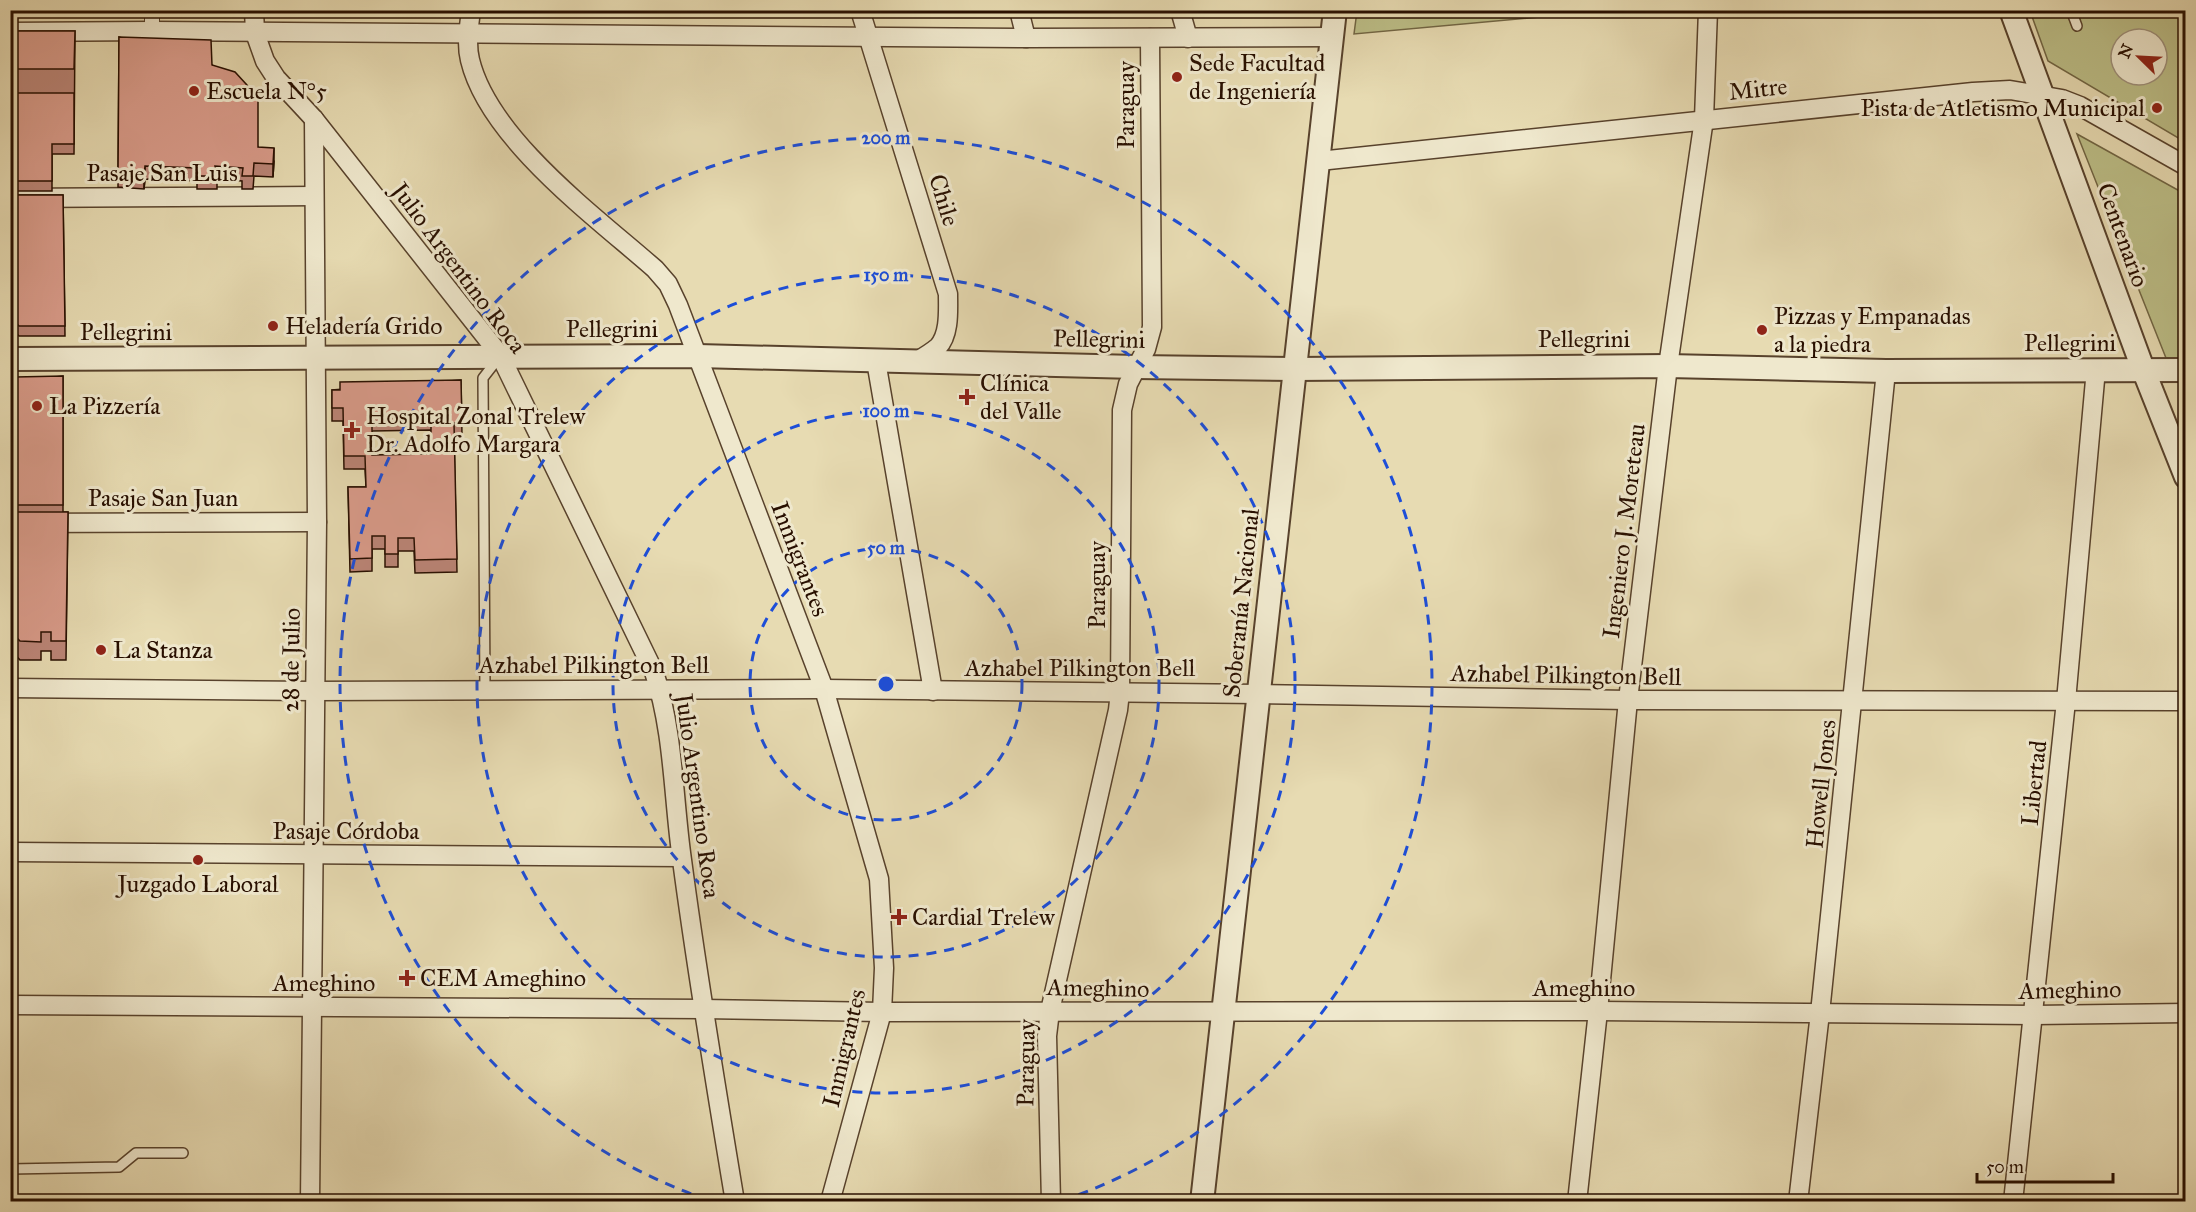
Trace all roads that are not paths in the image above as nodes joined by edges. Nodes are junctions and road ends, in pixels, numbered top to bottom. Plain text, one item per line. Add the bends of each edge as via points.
1 (152, 10) edge
2 (254, 10) edge
3 (471, 10) edge
4 (860, 10) edge
5 (1019, 10) edge
6 (1180, 10) edge
7 (1335, 10) edge
8 (1708, 10) edge
9 (2011, 10) edge
10 (2072, 10) edge
11 (2077, 26) dead end
12 (152, 31) junction
13 (10, 32) edge
14 (255, 33) junction
15 (467, 35) junction
16 (868, 36) junction
17 (1332, 37) junction
18 (1026, 38) junction
19 (1150, 38) junction
20 (1188, 38) junction
21 (2043, 94) junction
22 (314, 119) junction
23 (1704, 119) junction
24 (1319, 161) junction
25 (2186, 166) edge
26 (314, 196) junction
27 (10, 198) edge
28 (501, 355) junction
29 (698, 356) junction
30 (10, 359) edge
31 (315, 359) junction
32 (876, 361) junction
33 (917, 361) junction
34 (1668, 366) junction
35 (1136, 367) junction
36 (1295, 369) junction
37 (2096, 369) junction
38 (2143, 369) junction
39 (2186, 370) edge
40 (1886, 371) junction
41 (2186, 477) edge
42 (317, 522) junction
43 (10, 523) edge
44 (10, 688) edge
45 (660, 689) junction
46 (824, 689) junction
47 (485, 690) junction
48 (314, 691) junction
49 (933, 691) junction
50 (1120, 692) junction
51 (1258, 694) junction
52 (1628, 700) junction
53 (1853, 701) junction
54 (2066, 701) junction
55 (2186, 701) edge
56 (10, 852) edge
57 (313, 854) junction
58 (681, 857) junction
59 (10, 1005) edge
60 (312, 1007) junction
61 (703, 1008) junction
62 (1050, 1011) junction
63 (1598, 1011) junction
64 (882, 1012) junction
65 (1223, 1013) junction
66 (1821, 1013) junction
67 (2186, 1013) edge
68 (2034, 1015) junction
69 (183, 1153) dead end
70 (10, 1169) edge
71 (310, 1202) edge
72 (735, 1202) edge
73 (830, 1202) edge
74 (1051, 1202) edge
75 (1202, 1202) edge
76 (1577, 1202) edge
77 (1798, 1202) edge
78 (2013, 1202) edge

1 - 12 street
2 - 14 street, Julio Argentino Roca
3 - 15 street, Inmigrantes
4 - 16 street, Chile
5 - 18 street
6 - 20 street
7 - 17 street, Soberanía Nacional
8 - 23 street, Ingeniero J. Moreteau
9 - 21 street, Centenario
10 - 11 lane
12 - 13 street
12 - 14 street
14 - 15 street
14 - 22 street, Julio Argentino Roca via 276,78
15 - 16 street
15 - 29 street, Inmigrantes via 469,59 478,84 501,123 544,172 668,284
16 - 18 street
16 - 33 street, Chile via 948,294 943,337 938,346
17 - 20 street
17 - 24 street, Soberanía Nacional
18 - 19 street
19 - 20 street
19 - 35 street, Paraguay via 1152,327
21 - 23 street, Mitre via 2010,90 1973,92
21 - 25 street, Mitre via 2080,106
21 - 38 street, Centenario
22 - 26 street, 28 de Julio
22 - 28 street, Julio Argentino Roca
23 - 24 street, Mitre
23 - 34 street, Ingeniero J. Moreteau
24 - 36 street, Soberanía Nacional
26 - 27 street, Pasaje San Luis
26 - 31 street, 28 de Julio
28 - 29 street, Pellegrini
28 - 31 street, Pellegrini
28 - 45 street, Julio Argentino Roca
28 - 47 lane via 483,378
29 - 32 street, Pellegrini
29 - 46 street, Inmigrantes
30 - 31 street, Pellegrini
31 - 42 street, 28 de Julio
32 - 33 street, Pellegrini
32 - 49 street
33 - 35 street, Pellegrini
34 - 36 street, Pellegrini
34 - 40 street, Pellegrini
34 - 52 street, Ingeniero J. Moreteau
35 - 36 street, Pellegrini
35 - 50 street, Paraguay via 1122,410
36 - 51 street, Soberanía Nacional
37 - 38 street, Pellegrini
37 - 40 street, Pellegrini
37 - 54 street, Libertad
38 - 39 street, Pellegrini
38 - 41 street, Centenario
40 - 53 street, Howell Jones
42 - 43 street, Pasaje San Juan
42 - 48 street, 28 de Julio
44 - 48 street, Azhabel Pilkington Bell
45 - 46 street, Azhabel Pilkington Bell
45 - 47 street, Azhabel Pilkington Bell
45 - 58 street, Julio Argentino Roca
46 - 49 street, Azhabel Pilkington Bell
46 - 64 street, Inmigrantes via 879,879
47 - 48 street, Azhabel Pilkington Bell
48 - 57 street, 28 de Julio
49 - 50 street, Azhabel Pilkington Bell
50 - 51 street, Azhabel Pilkington Bell
50 - 62 street, Paraguay
51 - 52 street, Azhabel Pilkington Bell
51 - 65 street, Soberanía Nacional
52 - 53 street, Azhabel Pilkington Bell
52 - 63 street, Ingeniero J. Moreteau
53 - 54 street, Azhabel Pilkington Bell
53 - 66 street, Howell Jones
54 - 55 street, Azhabel Pilkington Bell
54 - 68 street, Libertad
56 - 57 street, Pasaje Córdoba
57 - 58 street, Pasaje Córdoba
57 - 60 street, 28 de Julio
58 - 61 street, Julio Argentino Roca
59 - 60 street, Ameghino
60 - 61 street, Ameghino
60 - 71 street, 28 de Julio
61 - 64 street, Ameghino
61 - 72 street, Julio Argentino Roca
62 - 64 street, Ameghino
62 - 65 street, Ameghino
62 - 74 street, Paraguay via 1047,1036
63 - 65 street, Ameghino
63 - 66 street, Ameghino
63 - 76 street, Ingeniero J. Moreteau
64 - 73 street, Inmigrantes
65 - 75 street, Soberanía Nacional
66 - 68 street, Ameghino
66 - 77 street, Howell Jones
67 - 68 street, Ameghino
68 - 78 street, Libertad
69 - 70 lane via 136,1153 119,1167

